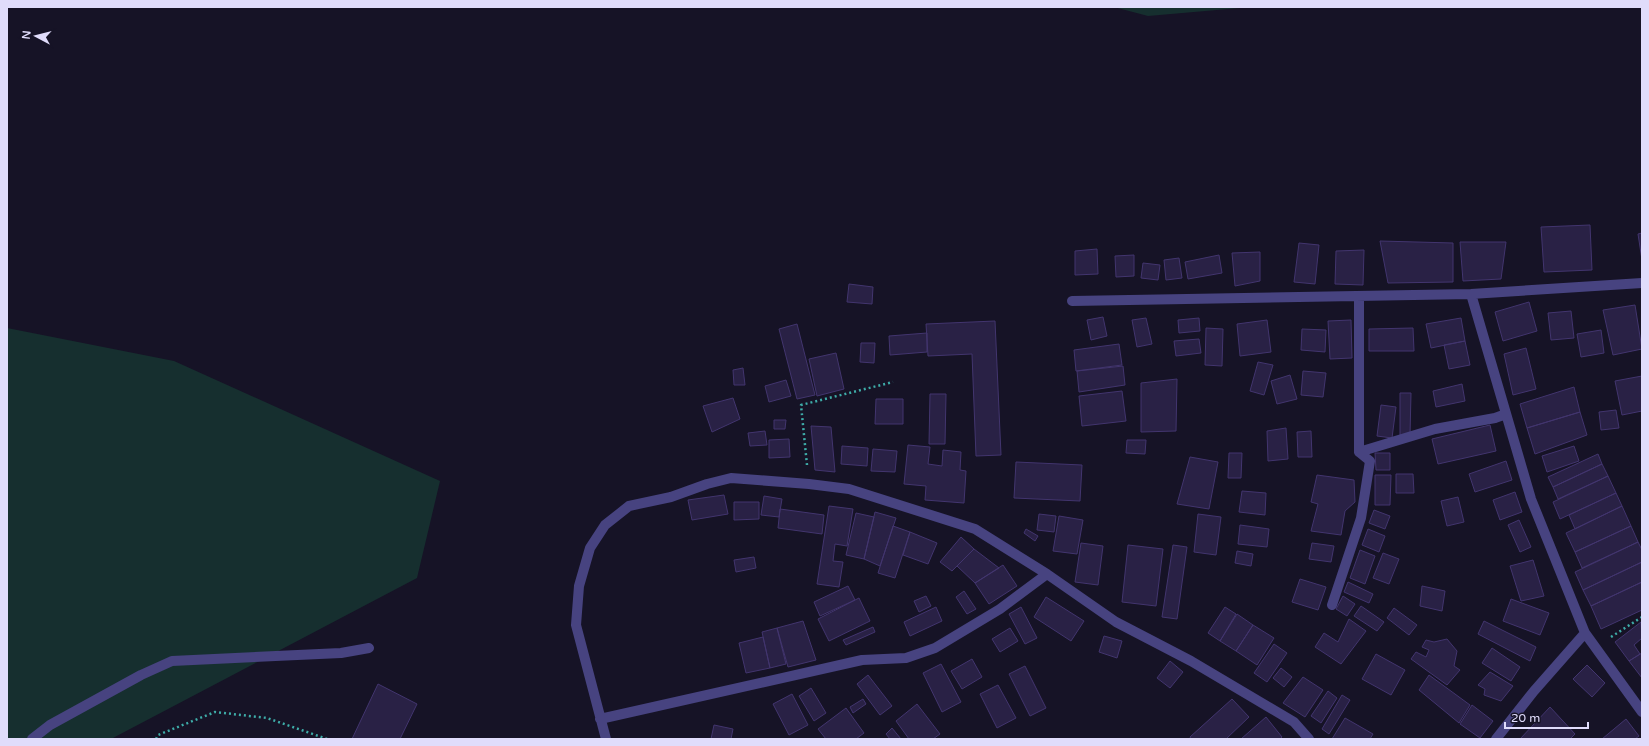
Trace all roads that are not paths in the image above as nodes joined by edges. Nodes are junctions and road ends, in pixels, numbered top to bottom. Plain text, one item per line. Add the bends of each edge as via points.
1 (1642, 283) edge
2 (1471, 294) junction
3 (1359, 296) junction
4 (1072, 301) dead end
5 (1506, 414) junction
6 (1359, 452) junction
7 (1047, 574) junction
8 (1332, 605) dead end
9 (1585, 633) junction
10 (369, 648) dead end
11 (1642, 712) edge
12 (600, 718) junction
13 (32, 739) edge
14 (606, 739) edge
15 (1308, 739) edge
16 (1496, 739) edge

1 - 2 street
2 - 3 street
2 - 5 street
3 - 4 street
3 - 6 street
5 - 6 street via 1435,429
5 - 9 street via 1531,499
6 - 8 street via 1370,461 1361,518
7 - 12 street via 977,623 935,648 906,658 862,660
7 - 12 street via 976,529 849,489 731,478 671,498 629,506 605,525 590,548 579,586 576,625
7 - 15 street via 1116,622 1191,661 1294,722
9 - 11 street
9 - 16 street
10 - 13 street via 341,653 172,661 141,675 50,725
12 - 14 street

